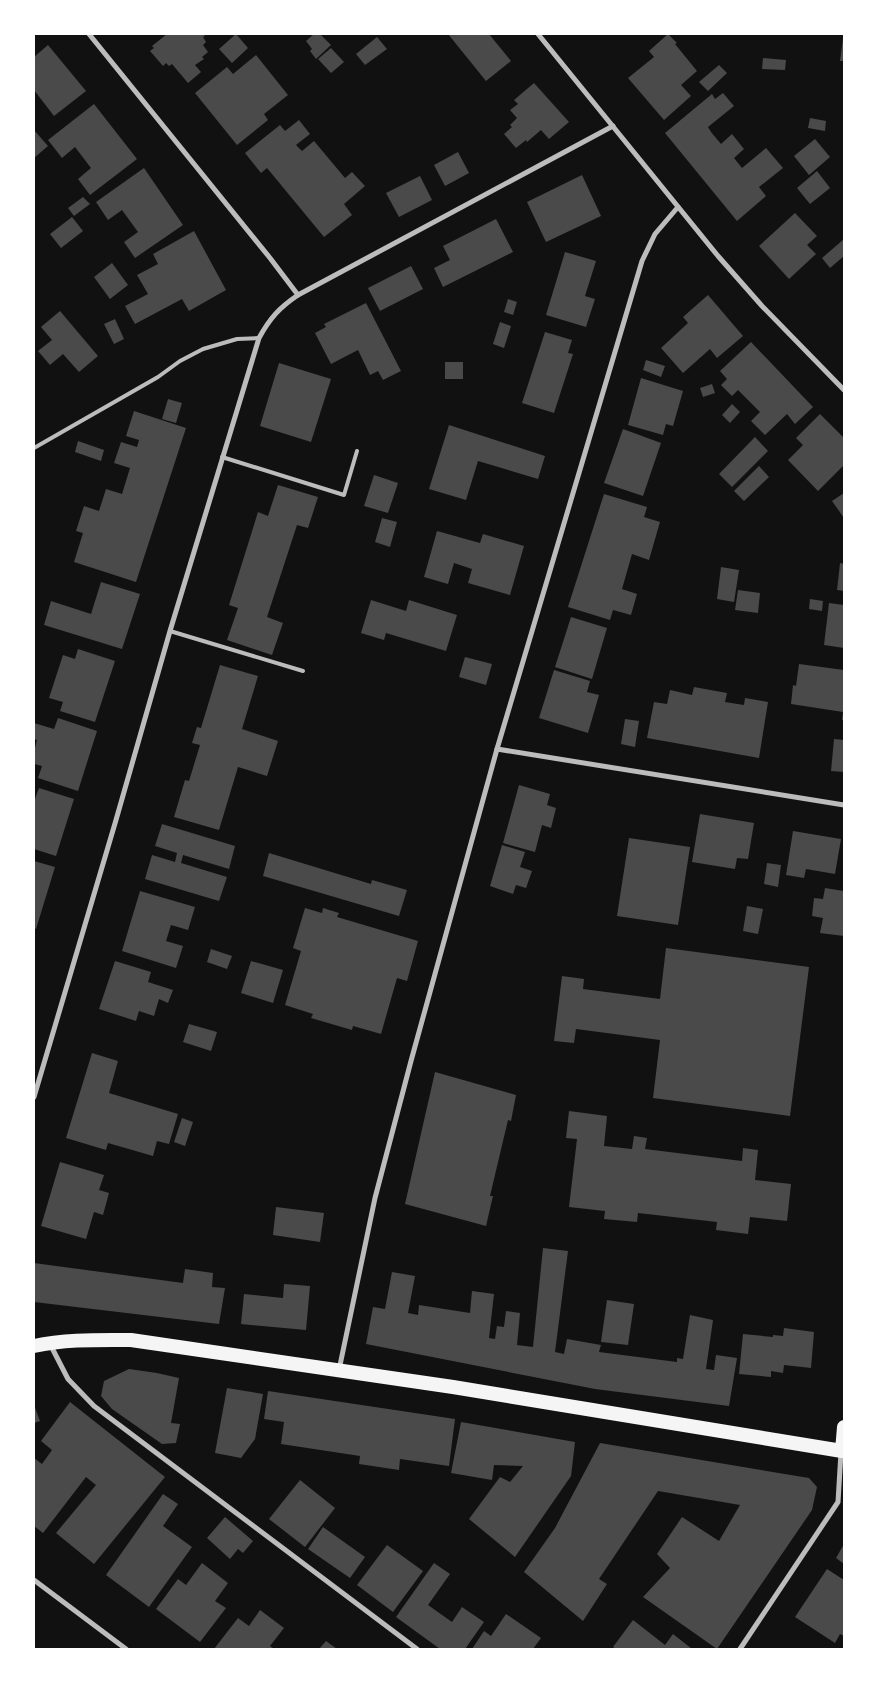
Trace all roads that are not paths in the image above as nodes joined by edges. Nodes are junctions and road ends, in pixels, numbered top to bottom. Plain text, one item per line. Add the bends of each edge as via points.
1 (89, 34) edge
2 (538, 34) edge
3 (613, 126) junction
4 (678, 207) junction
5 (298, 295) junction
6 (259, 338) junction
7 (844, 390) edge
8 (34, 448) edge
9 (357, 451) dead end
10 (222, 457) junction
11 (170, 631) junction
12 (303, 672) dead end
13 (498, 749) junction
14 (844, 805) edge
15 (34, 1097) edge
16 (50, 1343) junction
17 (34, 1346) edge
18 (339, 1371) junction
19 (844, 1427) edge
20 (842, 1451) junction
21 (34, 1580) edge
22 (126, 1649) edge
23 (417, 1649) edge
24 (740, 1649) edge

1 - 5 street
2 - 3 street
3 - 4 street
3 - 5 street
4 - 7 street via 762,306
4 - 13 street via 655,234 642,261
5 - 6 street via 268,320
6 - 8 lane via 237,339 204,349
6 - 10 street
9 - 10 lane via 344,495
10 - 11 street
11 - 12 lane
11 - 15 street
13 - 14 street
13 - 18 street via 375,1198
16 - 17 highway
16 - 18 highway via 130,1340
16 - 23 street via 68,1379 94,1406
18 - 20 highway
19 - 20 highway
20 - 24 street via 838,1502
21 - 22 street

